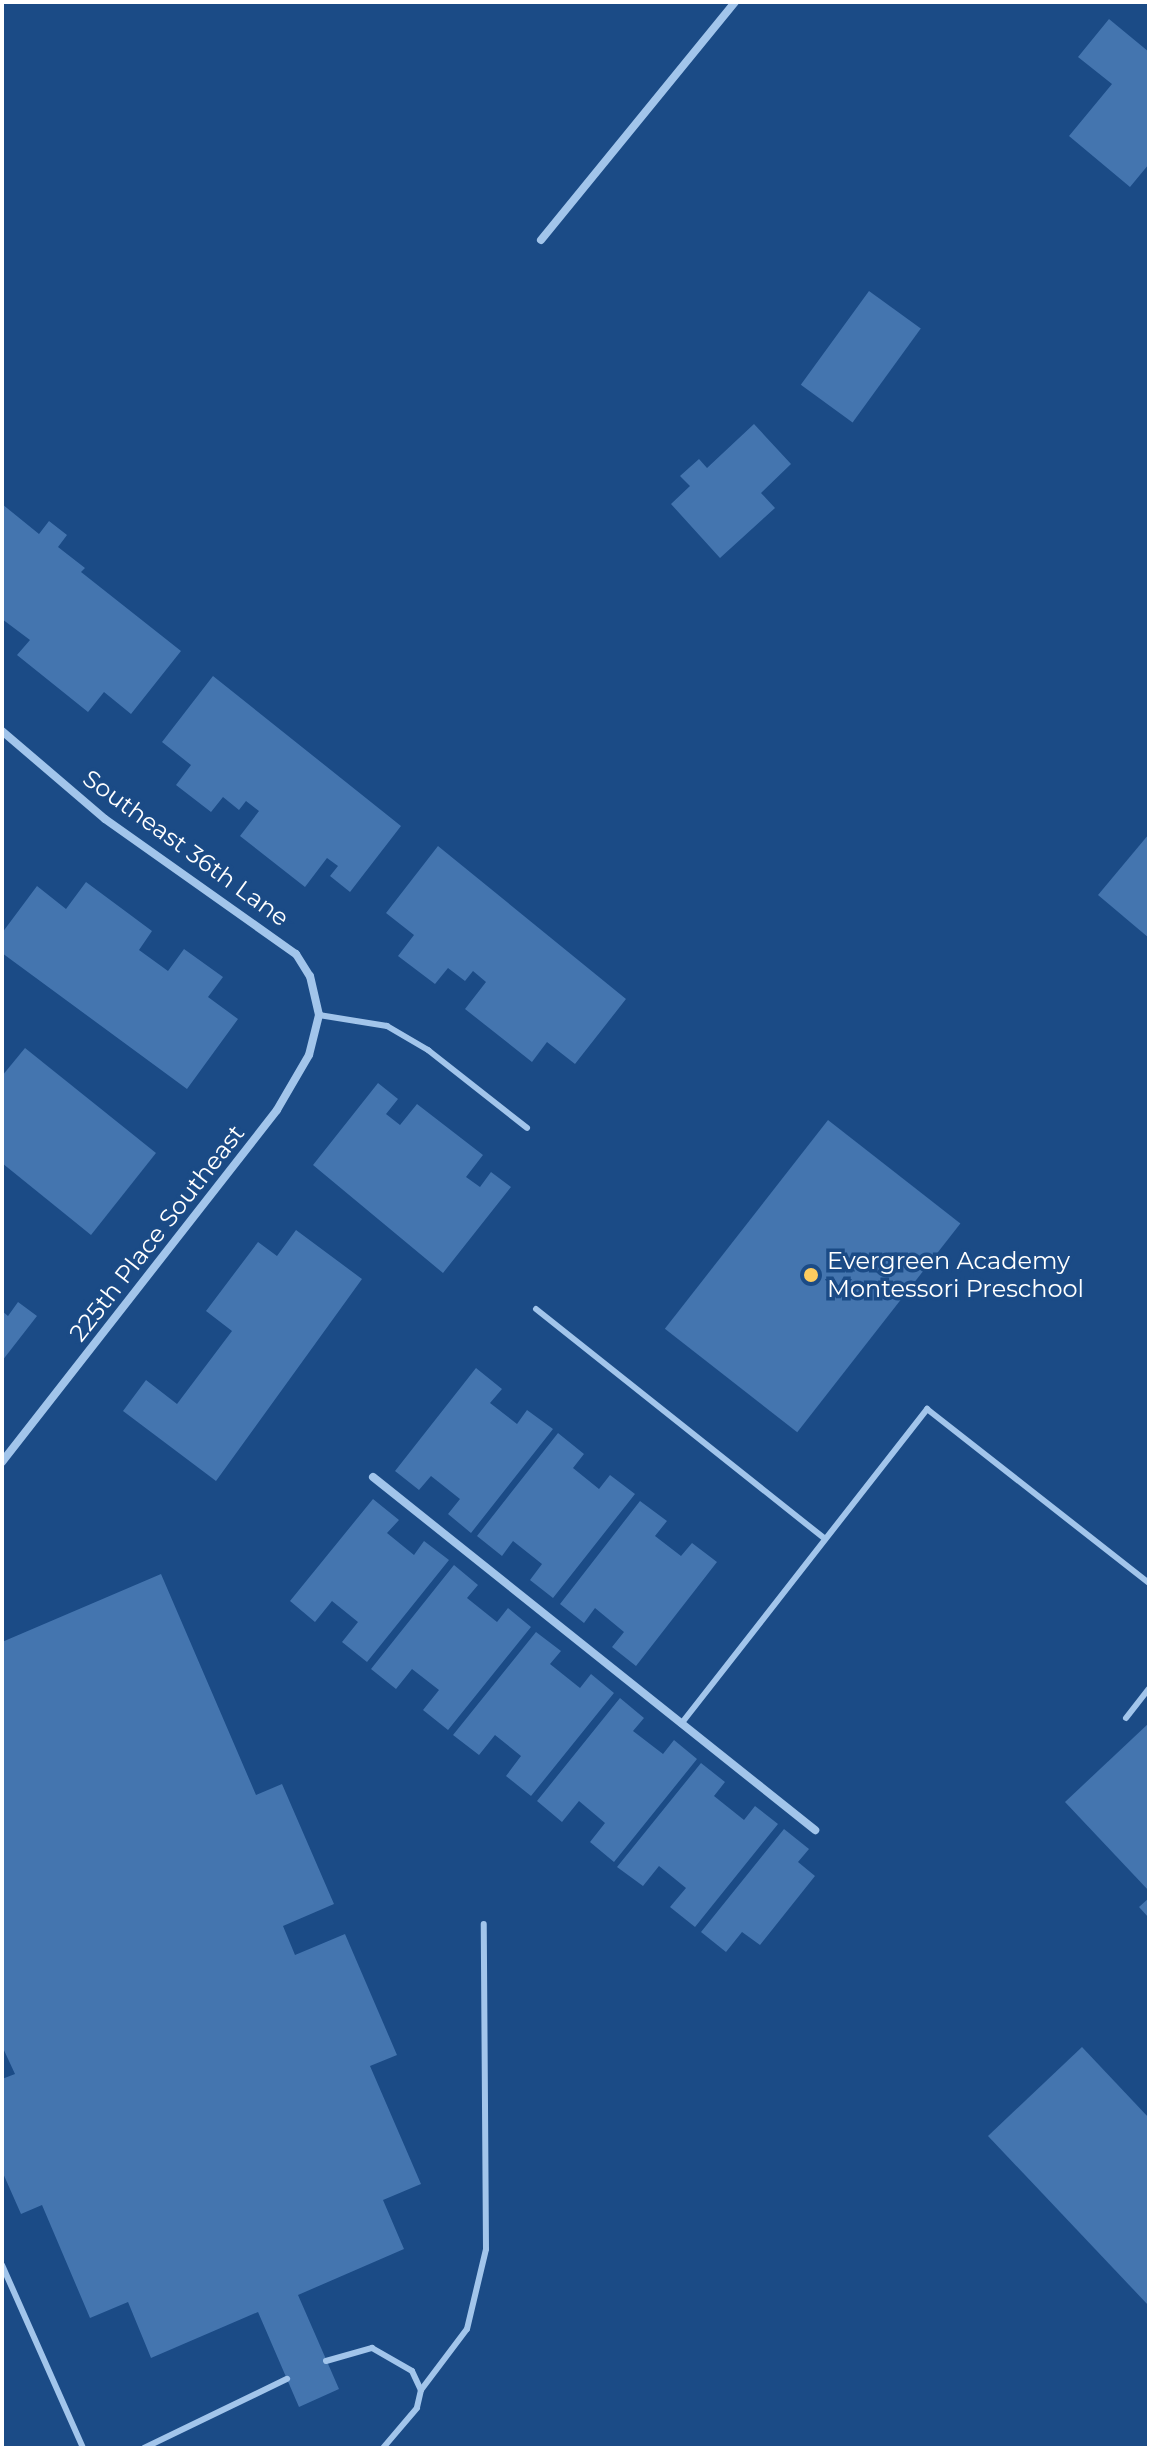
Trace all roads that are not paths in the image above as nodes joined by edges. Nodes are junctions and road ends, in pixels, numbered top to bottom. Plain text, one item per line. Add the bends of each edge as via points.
1 (735, 2) edge
2 (541, 240) dead end
3 (2, 731) edge
4 (319, 1015) junction
5 (527, 1128) dead end
6 (536, 1309) dead end
7 (2, 1462) edge
8 (373, 1477) dead end
9 (825, 1539) junction
10 (1149, 1583) edge
11 (1149, 1689) edge
12 (1126, 1718) dead end
13 (681, 1724) junction
14 (815, 1830) dead end
15 (484, 1924) dead end
16 (2, 2265) edge
17 (326, 2361) dead end
18 (287, 2379) dead end
19 (421, 2390) junction
20 (83, 2448) edge
21 (144, 2448) edge
22 (383, 2448) edge

1 - 2 street
3 - 4 street, Southeast 36th Lane via 105,819 296,954 310,976
4 - 5 lane via 387,1026 428,1050
4 - 7 street, 225th Place Southeast via 309,1055 277,1110
6 - 9 lane
8 - 13 street
9 - 10 lane via 927,1409
9 - 13 lane
11 - 12 lane
13 - 14 street
15 - 19 lane via 486,2249 467,2329
16 - 20 lane
17 - 19 lane via 372,2348 412,2371
18 - 21 lane
19 - 22 lane via 417,2408

